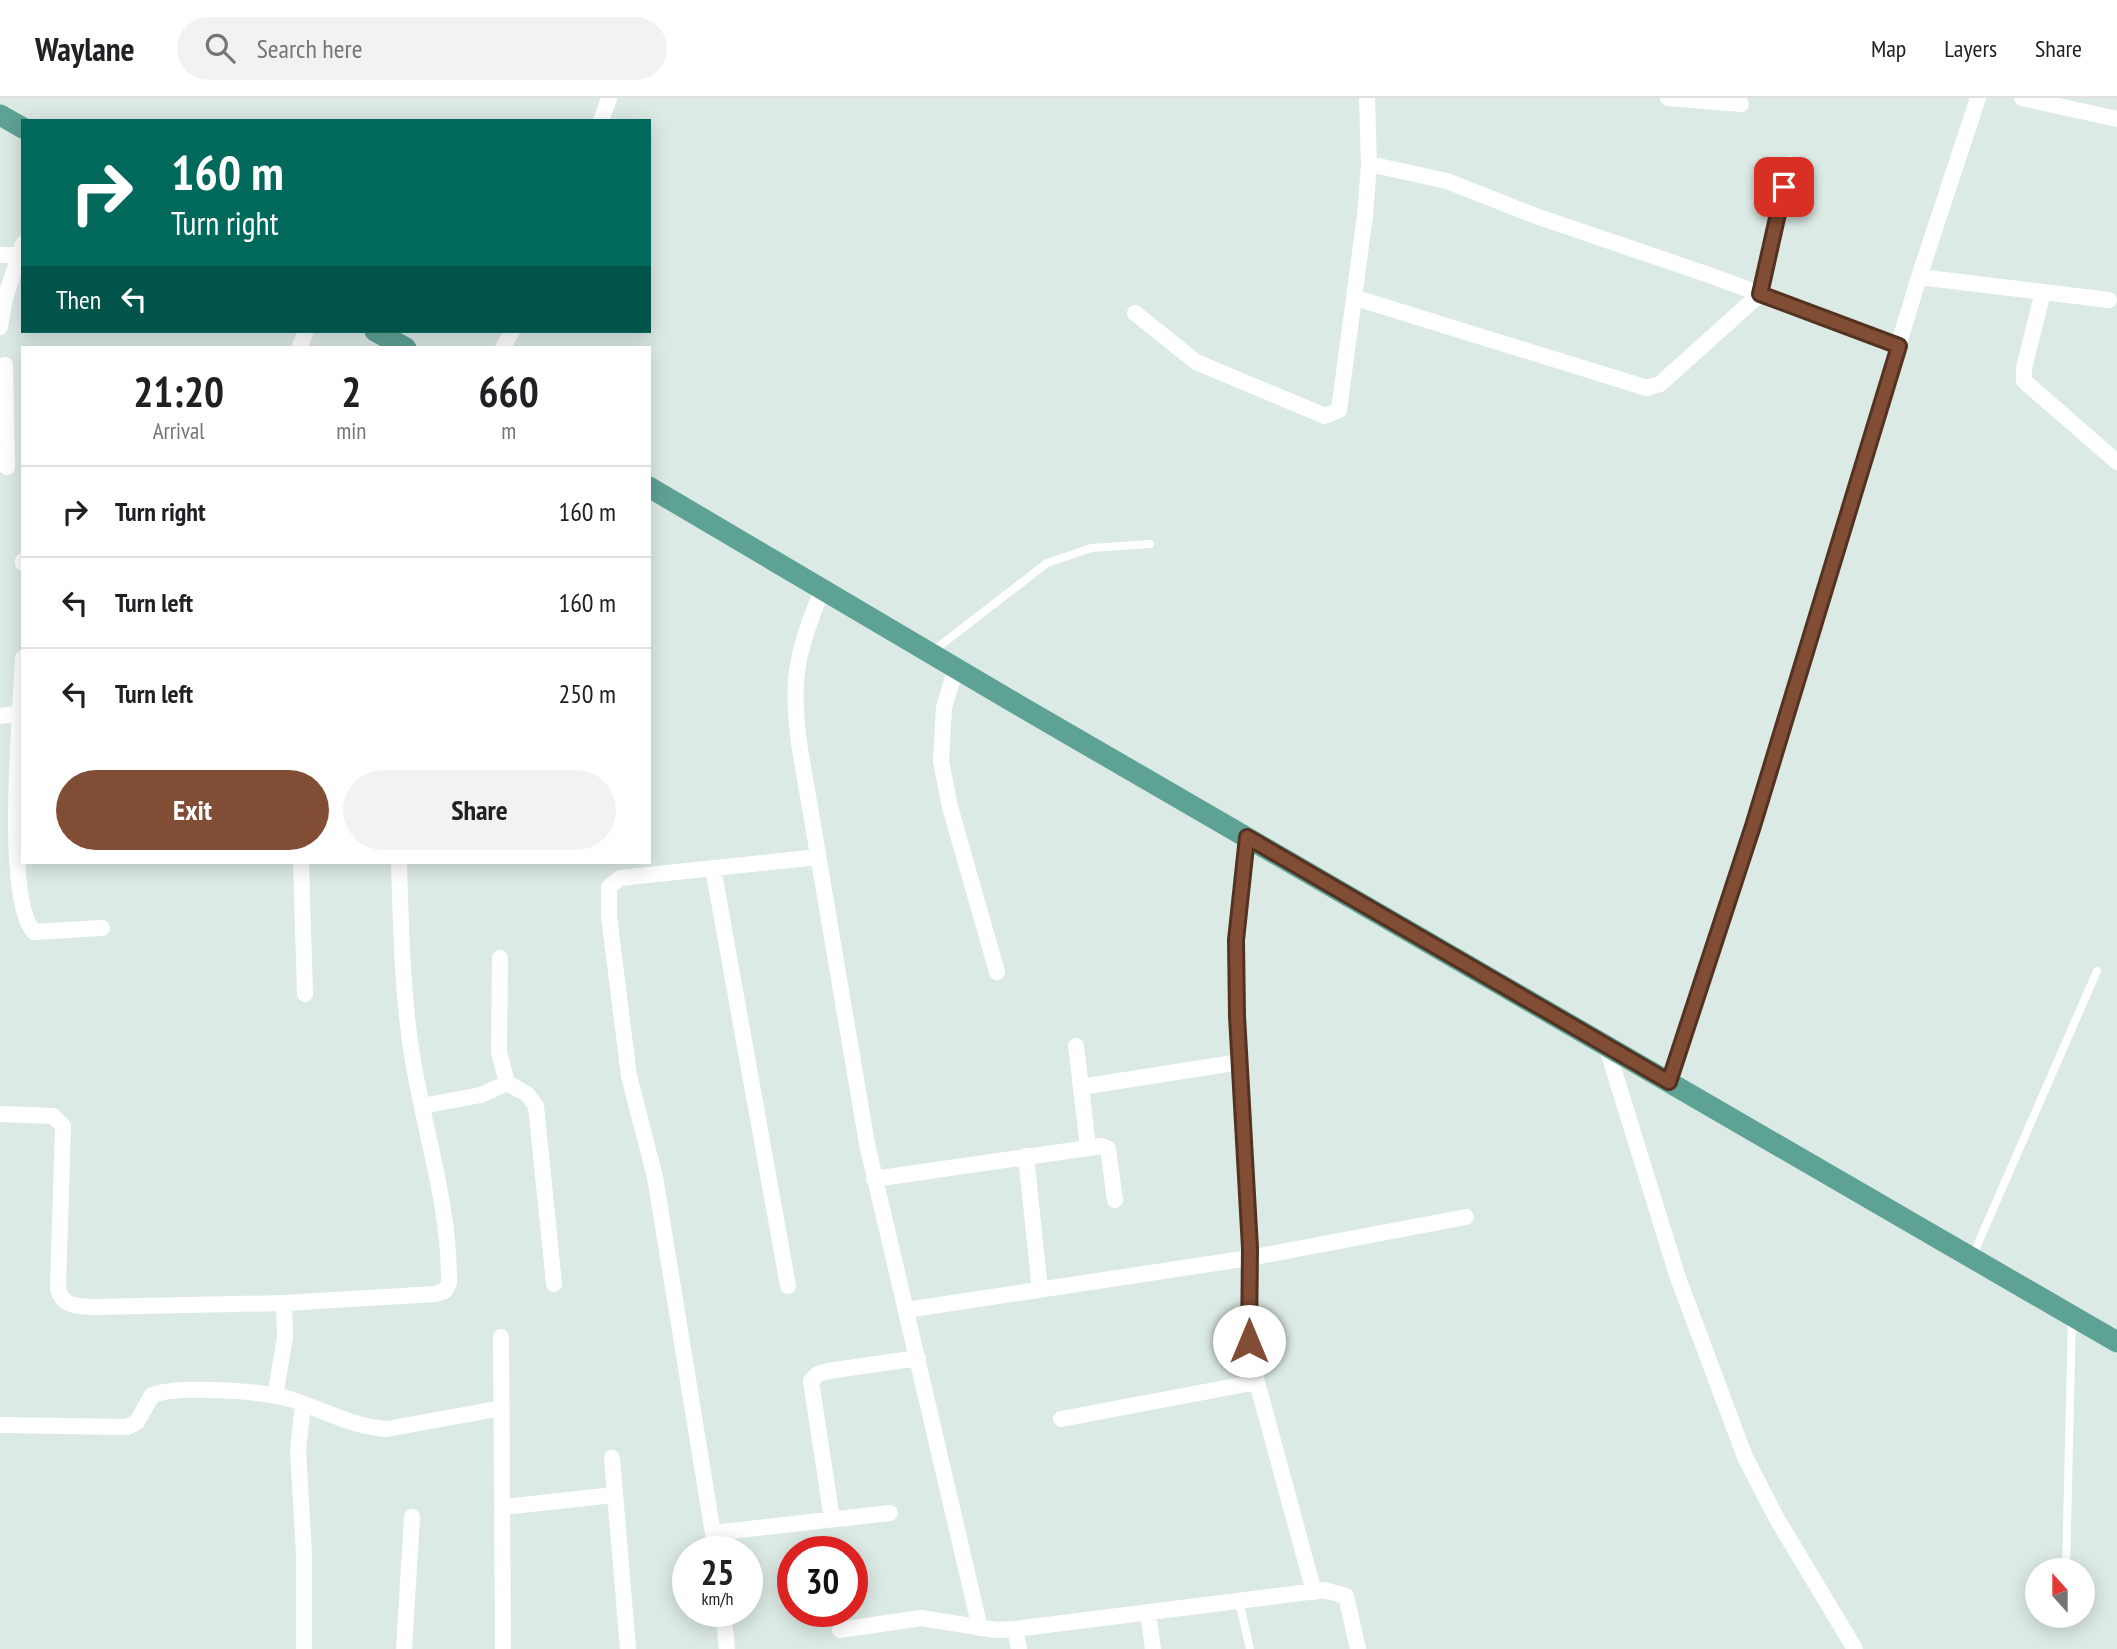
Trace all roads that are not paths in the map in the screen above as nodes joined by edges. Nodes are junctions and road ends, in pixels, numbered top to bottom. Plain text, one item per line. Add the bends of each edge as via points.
1 (609, 98) edge
2 (1367, 98) edge
3 (1668, 98) edge
4 (1978, 98) edge
5 (2022, 98) edge
6 (1741, 104) dead end
7 (0, 115) edge
8 (602, 119) edge
9 (2117, 119) edge
10 (21, 127) edge
11 (1790, 160) dead end
12 (1369, 164) junction
13 (21, 249) edge
14 (0, 255) edge
15 (1919, 277) junction
16 (2043, 292) junction
17 (1760, 294) junction
18 (1356, 298) junction
19 (2109, 300) dead end
20 (1135, 313) dead end
21 (0, 327) edge
22 (379, 333) edge
23 (402, 346) edge
24 (1899, 346) junction
25 (3, 360) edge
26 (21, 369) edge
27 (2117, 462) edge
28 (7, 467) dead end
29 (651, 488) edge
30 (1150, 544) dead end
31 (823, 588) junction
32 (930, 653) junction
33 (956, 668) junction
34 (21, 695) edge
35 (20, 713) junction
36 (0, 716) edge
37 (20, 759) edge
38 (1247, 837) junction
39 (8, 843) edge
40 (818, 857) junction
41 (301, 864) edge
42 (399, 864) edge
43 (713, 868) junction
44 (102, 928) dead end
45 (500, 958) dead end
46 (2097, 971) dead end
47 (997, 972) dead end
48 (305, 994) dead end
49 (1606, 1045) junction
50 (1076, 1046) dead end
51 (1240, 1062) junction
52 (1669, 1082) junction
53 (507, 1083) junction
54 (1081, 1087) junction
55 (422, 1106) junction
56 (0, 1114) edge
57 (1088, 1146) junction
58 (1026, 1156) junction
59 (874, 1179) junction
60 (1115, 1200) dead end
61 (1466, 1217) dead end
62 (1249, 1258) junction
63 (1972, 1258) junction
64 (554, 1284) dead end
65 (788, 1286) dead end
66 (1040, 1290) junction
67 (284, 1303) junction
68 (906, 1310) junction
69 (2072, 1316) junction
70 (501, 1337) dead end
71 (2117, 1342) edge
72 (918, 1358) junction
73 (1257, 1382) junction
74 (275, 1396) junction
75 (303, 1404) junction
76 (502, 1408) junction
77 (1061, 1419) dead end
78 (0, 1425) edge
79 (612, 1458) dead end
80 (614, 1495) junction
81 (503, 1507) junction
82 (890, 1513) dead end
83 (412, 1517) dead end
84 (832, 1519) junction
85 (714, 1533) junction
86 (714, 1536) edge
87 (2066, 1558) edge
88 (1314, 1592) junction
89 (1239, 1601) junction
90 (1148, 1612) junction
91 (725, 1627) edge
92 (981, 1628) junction
93 (1015, 1629) junction
94 (840, 1630) dead end
95 (304, 1649) edge
96 (404, 1649) edge
97 (503, 1649) edge
98 (628, 1649) edge
99 (727, 1649) edge
100 (1019, 1649) edge
101 (1153, 1649) edge
102 (1250, 1649) edge
103 (1358, 1649) edge
104 (1855, 1649) edge

1 - 8 street
2 - 12 street
3 - 6 street
4 - 15 street
5 - 9 street
7 - 10 main road
11 - 17 lane
12 - 17 street via 1447,181
12 - 18 street
13 - 14 street
13 - 21 street
15 - 16 street
15 - 24 street
16 - 19 street
16 - 27 street via 2024,381
17 - 18 street via 1660,384 1647,388
17 - 24 street
18 - 20 street via 1342,402 1339,410 1325,416 1196,362
22 - 23 main road
24 - 52 street via 1753,826
25 - 26 street
25 - 28 street
29 - 31 main road
30 - 32 lane via 1091,548 1047,563
31 - 32 main road
31 - 40 street via 802,641 794,682
32 - 33 main road
33 - 38 main road
33 - 47 street via 944,707 941,761
34 - 35 street
35 - 36 street
35 - 37 street
37 - 39 street
38 - 49 main road
38 - 51 street via 1236,940
39 - 44 street via 24,916 34,932
40 - 43 street
40 - 59 street
41 - 48 street
42 - 55 street via 404,993
43 - 65 street
43 - 85 street via 620,878 609,887 608,897 629,1076 655,1177
45 - 53 street via 499,1052
46 - 63 lane
49 - 52 main road
49 - 104 street via 1678,1278 1745,1457
50 - 54 street
51 - 54 street
51 - 62 street
52 - 63 main road
53 - 55 street via 481,1095
53 - 64 street via 527,1094 536,1106
54 - 57 street
55 - 67 street via 449,1272 445,1291
56 - 67 street via 53,1116 62,1126 58,1289 63,1301 95,1307
57 - 58 street
57 - 60 street via 1108,1149
58 - 59 street
58 - 66 street
59 - 68 street
61 - 62 street
62 - 66 street
62 - 73 street via 1249,1341
63 - 69 main road
66 - 68 street
67 - 74 street via 285,1338
68 - 72 street
69 - 71 main road
69 - 87 lane
70 - 76 street
72 - 84 street via 828,1371 811,1381
72 - 92 street
73 - 77 street
73 - 88 street
74 - 75 street
74 - 78 street via 174,1390 152,1395 137,1422 127,1427
75 - 76 street via 369,1428 387,1429
75 - 95 street via 298,1450
76 - 81 street
79 - 80 street
80 - 81 street
80 - 98 street
81 - 97 street
82 - 84 street
83 - 96 street
84 - 85 street
85 - 86 street
88 - 89 street
88 - 103 street via 1336,1591 1346,1597
89 - 90 street
89 - 102 lane
90 - 93 street
90 - 101 street
91 - 99 street
92 - 93 street
92 - 94 street via 921,1618
93 - 100 street

